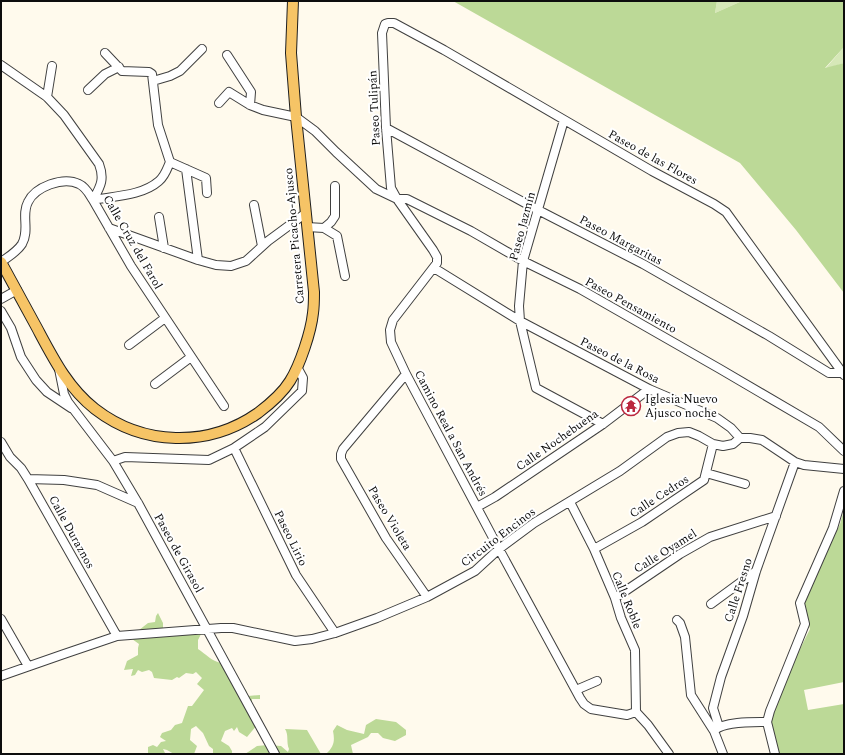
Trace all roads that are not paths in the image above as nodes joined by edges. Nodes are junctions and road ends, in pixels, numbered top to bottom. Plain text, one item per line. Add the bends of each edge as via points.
1 (293, 1) edge
2 (394, 24) joint
3 (202, 49) dead end
4 (105, 53) dead end
5 (226, 55) dead end
6 (1, 65) edge
7 (52, 66) dead end
8 (119, 67) junction
9 (153, 82) junction
10 (88, 90) dead end
11 (47, 97) junction
12 (219, 103) dead end
13 (250, 105) junction
14 (296, 117) junction
15 (564, 120) junction
16 (386, 128) junction
17 (170, 162) junction
18 (186, 169) junction
19 (335, 186) dead end
20 (207, 193) dead end
21 (396, 199) junction
22 (93, 200) junction
23 (254, 205) dead end
24 (538, 210) junction
25 (306, 213) junction
26 (159, 217) dead end
27 (109, 228) junction
28 (307, 228) junction
29 (324, 228) junction
30 (262, 246) junction
31 (164, 248) junction
32 (198, 260) junction
33 (523, 261) junction
34 (1, 262) edge
35 (434, 268) junction
36 (345, 276) dead end
37 (17, 290) junction
38 (1, 299) edge
39 (1, 310) edge
40 (165, 318) junction
41 (520, 321) junction
42 (129, 345) dead end
43 (191, 357) junction
44 (58, 367) junction
45 (297, 367) junction
46 (406, 374) junction
47 (843, 374) edge
48 (155, 384) dead end
49 (649, 389) junction
50 (224, 406) dead end
51 (74, 410) junction
52 (602, 424) junction
53 (740, 438) junction
54 (1, 442) edge
55 (714, 444) junction
56 (234, 448) junction
57 (844, 451) edge
58 (1, 453) edge
59 (10, 457) junction
60 (113, 461) junction
61 (794, 462) junction
62 (844, 469) edge
63 (706, 473) junction
64 (28, 480) junction
65 (745, 484) dead end
66 (844, 491) edge
67 (138, 502) junction
68 (570, 502) junction
69 (477, 507) junction
70 (776, 516) junction
71 (499, 549) junction
72 (594, 549) junction
73 (756, 571) junction
74 (427, 597) junction
75 (615, 598) junction
76 (711, 604) dead end
77 (1, 619) edge
78 (677, 620) dead end
79 (207, 629) junction
80 (335, 633) junction
81 (117, 636) junction
82 (28, 666) junction
83 (1, 676) edge
84 (597, 681) dead end
85 (576, 690) junction
86 (636, 712) junction
87 (767, 722) junction
88 (716, 729) junction
89 (275, 754) edge
90 (669, 754) edge
91 (723, 754) edge
92 (775, 754) edge

1 - 14 main road, Carretera Picacho-Ajusco via 292,53
2 - 15 street, Paseo de las Flores
2 - 16 street, Paseo Tulipán via 384,24 382,33
3 - 9 street via 180,70
4 - 8 street
5 - 13 street via 251,92
6 - 11 street, Calle Cruz del Farol
7 - 11 street
8 - 9 street via 122,70 149,72 152,74
8 - 10 street via 104,74
9 - 17 street via 158,125
11 - 22 street, Calle Cruz del Farol via 64,115 99,164 102,172 101,184
12 - 13 street via 229,92
13 - 14 street
14 - 21 street via 316,131 376,189
14 - 25 main road, Carretera Picacho-Ajusco
15 - 24 street, Paseo Jazmín
15 - 47 street, Paseo de las Flores via 726,212
16 - 21 street, Paseo Tulipán via 392,188
16 - 24 street, Paseo Margaritas
17 - 18 street
17 - 22 street via 159,181 144,191
18 - 20 street via 206,178
18 - 32 street
19 - 29 street via 335,216
21 - 33 street, Paseo Pensamiento via 407,200 471,231
21 - 35 street via 437,257
22 - 27 street, Calle Cruz del Farol
22 - 34 street via 86,189 72,182 57,183 40,189 27,202 27,230 21,246
23 - 30 street
24 - 33 street, Paseo Jazmín
24 - 47 street, Paseo Margaritas via 643,264 829,373
25 - 28 main road, Carretera Picacho-Ajusco
25 - 30 street
26 - 31 street
27 - 31 street
27 - 40 street, Calle Cruz del Farol
28 - 29 street
28 - 45 main road, Carretera Picacho-Ajusco via 314,292 313,312 310,331
29 - 36 street via 337,236
30 - 32 street via 246,262 231,266
31 - 32 street
33 - 41 street, Paseo Jazmín
33 - 57 street, Paseo Pensamiento via 586,293 819,426
34 - 37 main road, Carretera Picacho-Ajusco
35 - 41 street, Paseo de la Rosa
35 - 46 street, Camino Real a San Andrés via 393,320 390,330 391,342
37 - 38 street
37 - 44 main road, Carretera Picacho-Ajusco
39 - 51 street via 22,357 36,380 47,392
40 - 42 street
40 - 43 street, Calle Cruz del Farol
41 - 49 street, Paseo de la Rosa
41 - 52 street, Paseo Jazmín via 536,388
43 - 48 street
43 - 50 street, Calle Cruz del Farol
44 - 45 main road, Carretera Picacho-Ajusco via 84,399 105,416 128,429 158,437 187,439 213,435 251,418 282,392
44 - 51 street, Paseo de Girasol via 64,394
45 - 56 street via 303,378 302,391 265,427
46 - 69 street, Camino Real a San Andrés
46 - 74 street, Paseo Violeta via 343,449 341,459 386,538
49 - 52 street, Calle Nochebuena
49 - 53 street, Paseo de la Rosa via 718,418
51 - 60 street, Paseo de Girasol
52 - 69 street, Calle Nochebuena
53 - 55 street, Circuito Encinos via 733,444
53 - 61 street via 762,440
54 - 59 street, Calle Duraznos
55 - 63 street, Calle Cedros
55 - 68 street, Circuito Encinos via 689,432 678,433
56 - 60 street via 209,460 125,456
56 - 80 street, Paseo Lirio via 296,575
58 - 59 street
59 - 64 street, Calle Duraznos
60 - 67 street, Paseo de Girasol
61 - 62 street via 804,466
61 - 70 street, Calle Fresno
63 - 65 street
63 - 72 street, Calle Cedros via 704,480 696,486 642,522
64 - 67 street via 64,480 97,485
64 - 81 street, Calle Duraznos
66 - 87 street via 833,528 800,604 804,624
67 - 79 street, Paseo de Girasol
68 - 71 street, Circuito Encinos via 534,523
68 - 72 street, Calle Roble
69 - 71 street, Camino Real a San Andrés
70 - 73 street, Calle Fresno
70 - 75 street, Calle Oyamel via 710,537
71 - 74 street, Circuito Encinos via 476,571
71 - 85 street, Camino Real a San Andrés
72 - 75 street, Calle Roble
73 - 76 street
73 - 88 street, Calle Fresno via 713,708
74 - 80 street, Circuito Encinos
75 - 86 street, Calle Roble via 635,650
77 - 82 street
78 - 88 street via 685,636 691,695
79 - 80 street, Circuito Encinos via 233,628 295,641
79 - 81 street, Circuito Encinos
79 - 89 street, Paseo de Girasol
81 - 82 street, Circuito Encinos
82 - 83 street, Circuito Encinos
84 - 85 street
85 - 86 street, Camino Real a San Andrés via 584,704 592,709 627,715
86 - 90 street
87 - 88 street via 742,723
87 - 92 street
88 - 91 street

